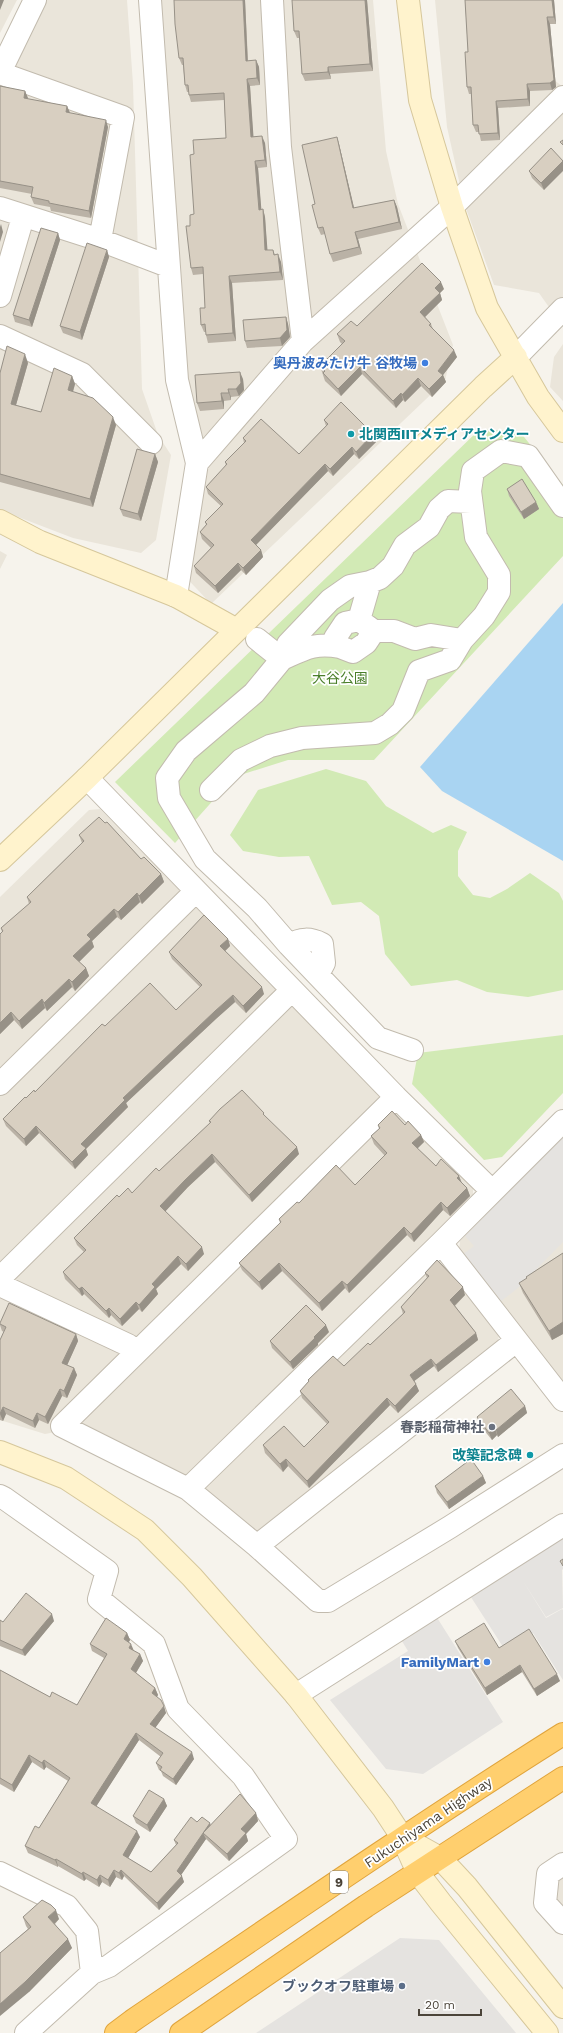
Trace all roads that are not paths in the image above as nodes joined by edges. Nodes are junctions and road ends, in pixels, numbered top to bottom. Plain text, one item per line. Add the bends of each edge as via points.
1 (35, 0) edge
2 (150, 0) edge
3 (272, 0) edge
4 (408, 0) edge
5 (0, 72) edge
6 (563, 97) edge
7 (452, 207) junction
8 (0, 208) edge
9 (23, 217) junction
10 (100, 240) junction
11 (168, 266) junction
12 (0, 296) edge
13 (563, 309) edge
14 (0, 336) edge
15 (303, 341) junction
16 (516, 357) junction
17 (563, 431) edge
18 (151, 443) dead end
19 (197, 463) junction
20 (471, 502) junction
21 (563, 506) edge
22 (0, 521) edge
23 (370, 582) junction
24 (176, 596) junction
25 (367, 626) junction
26 (237, 630) junction
27 (257, 639) dead end
28 (415, 640) junction
29 (462, 640) junction
30 (282, 659) junction
31 (432, 667) junction
32 (87, 778) junction
33 (211, 790) dead end
34 (0, 860) edge
35 (195, 892) junction
36 (292, 990) junction
37 (412, 1050) dead end
38 (0, 1084) edge
39 (396, 1097) junction
40 (563, 1121) edge
41 (492, 1191) junction
42 (441, 1243) junction
43 (0, 1278) edge
44 (0, 1285) edge
45 (516, 1341) junction
46 (137, 1352) junction
47 (563, 1400) edge
48 (0, 1452) edge
49 (563, 1455) edge
50 (188, 1489) junction
51 (0, 1496) edge
52 (563, 1525) edge
53 (257, 1546) junction
54 (296, 1695) junction
55 (563, 1734) edge
56 (563, 1778) edge
57 (402, 1837) junction
58 (440, 1858) junction
59 (563, 1864) edge
60 (0, 1873) edge
61 (418, 1873) junction
62 (563, 1923) edge
63 (92, 1973) junction
64 (563, 2007) edge
65 (26, 2033) edge
66 (116, 2033) edge
67 (181, 2033) edge
68 (547, 2033) edge

1 - 5 street
2 - 11 street
3 - 15 street via 280,147
4 - 7 street via 420,100
5 - 10 street via 123,117
6 - 7 street
7 - 15 street
7 - 16 street via 487,308
8 - 9 street
9 - 10 street
9 - 12 street
10 - 11 street
11 - 19 street via 177,380
13 - 16 street
14 - 18 street via 82,374
15 - 19 street
16 - 17 street via 538,397
16 - 26 street
19 - 24 street
20 - 21 street via 473,471 501,451 528,456
20 - 23 street via 448,501 439,509 429,527 405,545 393,566 380,578
20 - 29 street via 476,537 499,575 499,592 484,616
22 - 24 street via 40,542
23 - 25 street
23 - 30 street via 350,586 330,600 288,644
24 - 26 street
25 - 28 street via 394,631
25 - 30 street via 366,643 353,652 324,644 306,648
26 - 32 street
27 - 30 street
28 - 29 street via 431,635
28 - 31 street via 420,656
29 - 31 street via 450,660
30 - 37 street via 254,693 186,751 167,778 169,798 205,860 250,914 289,945 378,1038
31 - 33 street via 419,671 403,711 390,724 374,733 302,738 270,746 241,760
32 - 34 street
32 - 35 street
35 - 36 street
35 - 38 street
36 - 39 street
36 - 43 street
39 - 41 street
39 - 46 street
40 - 41 street
41 - 42 street
42 - 45 street
42 - 50 street
44 - 46 street via 128,1345
45 - 47 street
45 - 53 street
46 - 50 street via 62,1426
48 - 54 street via 66,1478 145,1530 192,1576
49 - 53 street via 328,1602 318,1601
50 - 53 street
51 - 63 street via 107,1571 99,1599 154,1644 178,1709 243,1776 286,1839 109,1966
52 - 54 street
54 - 57 street via 383,1808
55 - 57 highway, Fukuchiyama Highway / 9
56 - 58 highway, 9
57 - 58 street
57 - 61 street
57 - 66 highway, Fukuchiyama Highway / 9
58 - 61 highway, 9
58 - 64 street via 467,1887
59 - 62 street via 548,1874 545,1903
60 - 63 street via 67,1906 87,1931
61 - 67 highway, 9
61 - 68 street via 440,1904
63 - 65 street

